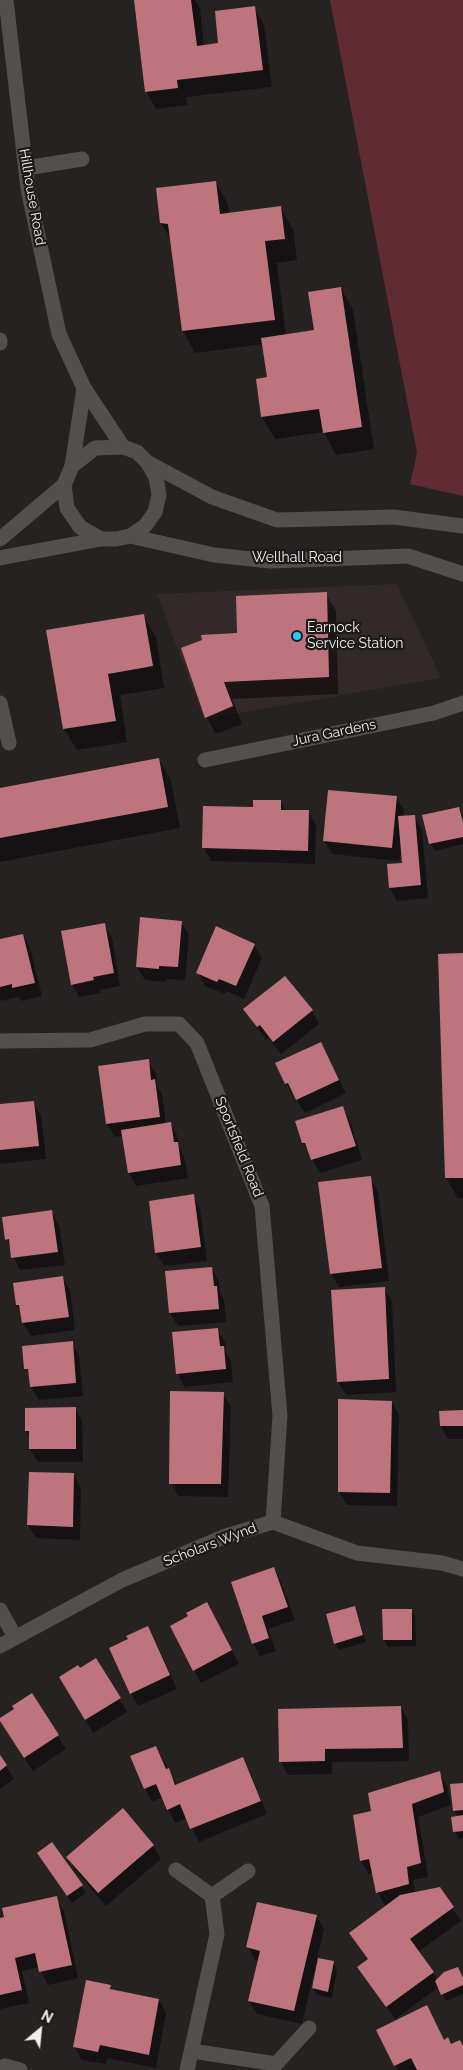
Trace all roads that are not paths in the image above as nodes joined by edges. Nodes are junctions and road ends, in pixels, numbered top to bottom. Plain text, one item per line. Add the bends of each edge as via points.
1 (6, 0) edge
2 (82, 159) dead end
3 (26, 168) junction
4 (84, 388) junction
5 (123, 447) junction
6 (148, 462) junction
7 (72, 466) junction
8 (64, 485) junction
9 (463, 526) edge
10 (130, 536) junction
11 (101, 538) junction
12 (0, 539) edge
13 (0, 558) edge
14 (463, 574) edge
15 (0, 703) edge
16 (463, 703) edge
17 (9, 743) dead end
18 (205, 760) dead end
19 (0, 1041) edge
20 (273, 1522) junction
21 (463, 1569) edge
22 (0, 1610) edge
23 (15, 1637) junction
24 (0, 1646) edge
25 (176, 1870) dead end
26 (248, 1871) dead end
27 (212, 1896) junction
28 (309, 2028) dead end
29 (192, 2051) junction
30 (2, 2064) edge
31 (279, 2067) edge
32 (20, 2070) edge
33 (187, 2070) edge

1 - 3 street, Hillhouse Road
2 - 3 street
3 - 4 street, Hillhouse Road via 59,334
4 - 5 street, Hillhouse Road
4 - 7 street
5 - 6 street via 137,452
5 - 7 street via 95,448
6 - 9 street via 212,497 277,520 394,517
6 - 10 street via 156,477 159,494 155,512 145,526
7 - 8 street
8 - 11 street via 67,508 80,528
8 - 12 street
10 - 11 street via 116,540
10 - 14 street, Wellhall Road via 214,555 270,561 408,556
11 - 13 street
15 - 17 street
16 - 18 street, Jura Gardens via 434,713
19 - 20 street, Sportsfield Road via 90,1040 145,1024 179,1024 197,1043 262,1206 280,1416
20 - 21 street, Scholars Wynd via 357,1553 442,1563
20 - 23 street, Scholars Wynd via 226,1536 122,1580
22 - 23 street
23 - 24 street, Scholars Wynd
25 - 27 street
26 - 27 street
27 - 29 street via 217,1934
28 - 31 street
29 - 31 street
29 - 33 street
30 - 32 street

